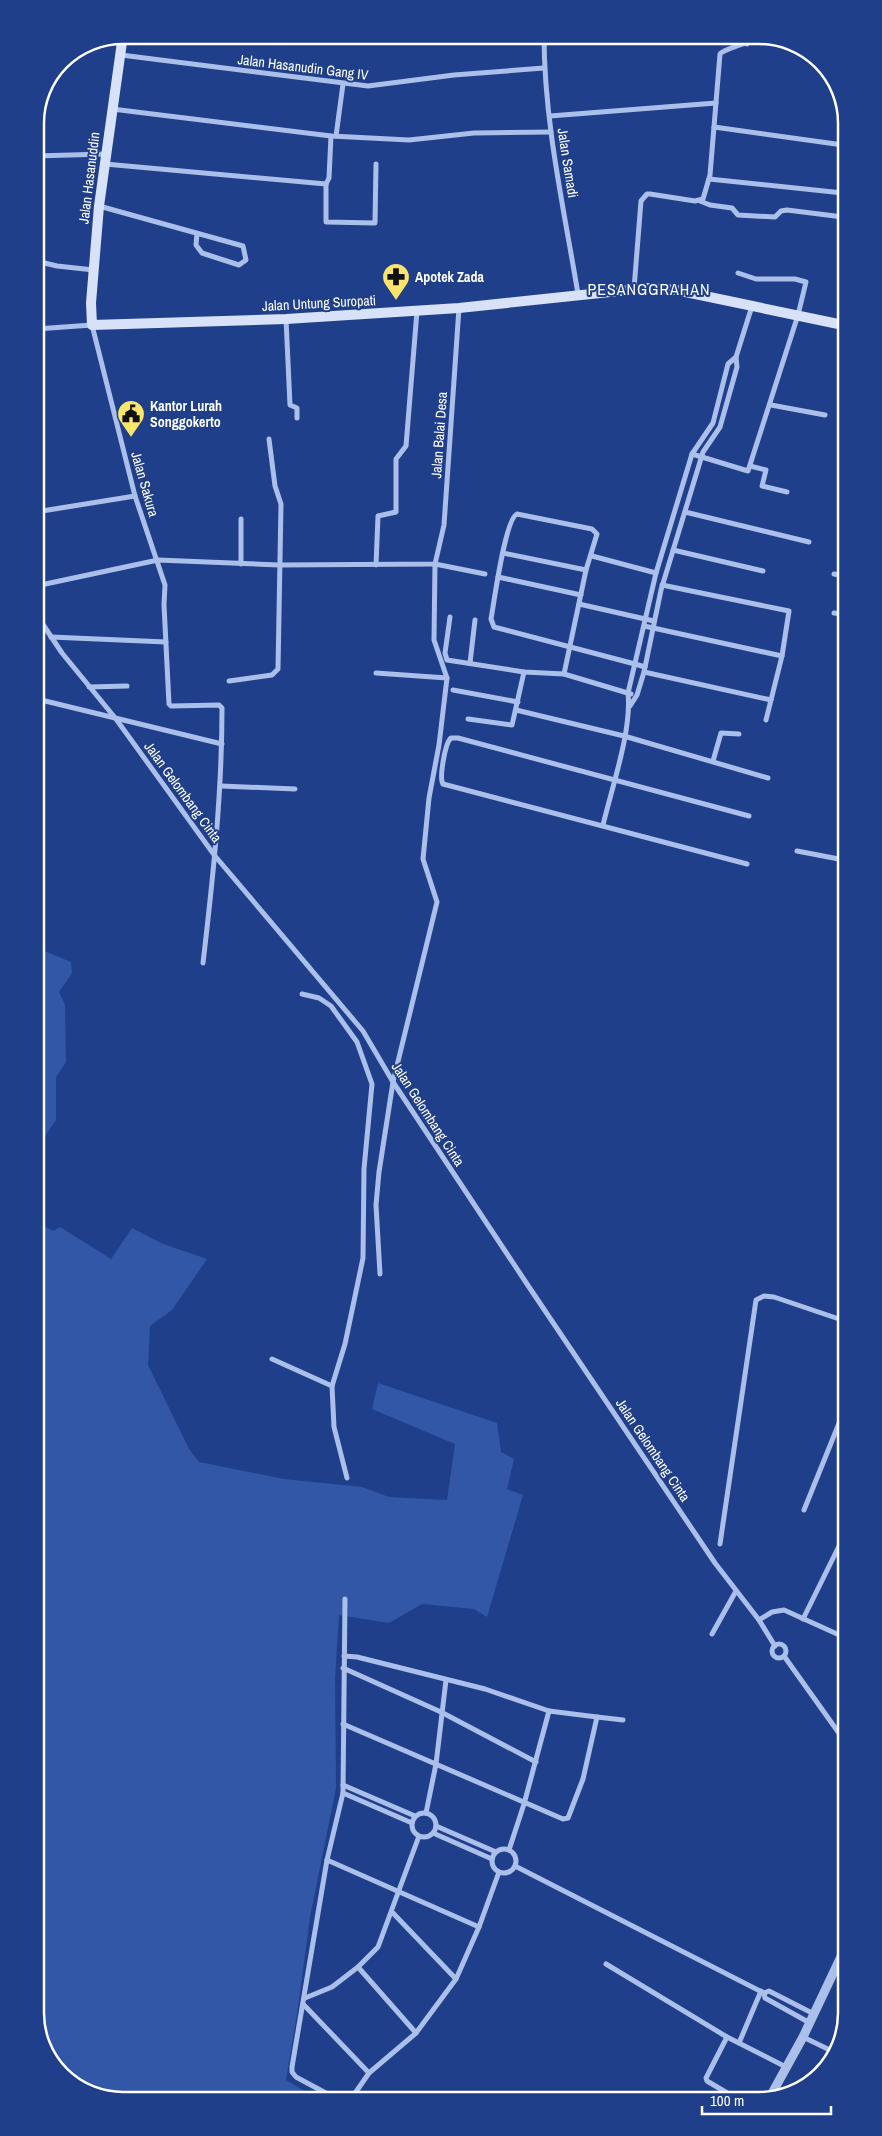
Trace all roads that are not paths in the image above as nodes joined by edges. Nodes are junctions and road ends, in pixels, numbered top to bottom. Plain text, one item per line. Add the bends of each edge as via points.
1 (122, 44) edge
2 (544, 44) edge
3 (747, 44) edge
4 (120, 55) junction
5 (544, 68) junction
6 (343, 84) junction
7 (716, 103) junction
8 (111, 109) junction
9 (550, 116) junction
10 (714, 127) junction
11 (551, 132) junction
12 (334, 136) junction
13 (838, 144) edge
14 (44, 156) edge
15 (105, 159) junction
16 (376, 164) dead end
17 (709, 179) junction
18 (326, 184) junction
19 (838, 192) edge
20 (700, 201) junction
21 (99, 206) junction
22 (838, 217) edge
23 (197, 234) junction
24 (44, 263) edge
25 (94, 270) junction
26 (738, 273) dead end
27 (634, 289) junction
28 (578, 294) junction
29 (752, 306) junction
30 (459, 308) junction
31 (417, 311) junction
32 (798, 315) junction
33 (286, 320) junction
34 (838, 324) edge
35 (92, 325) junction
36 (44, 328) edge
37 (736, 357) junction
38 (771, 405) junction
39 (825, 415) dead end
40 (297, 418) dead end
41 (269, 439) dead end
42 (692, 454) junction
43 (702, 457) junction
44 (750, 466) junction
45 (788, 492) dead end
46 (134, 496) junction
47 (44, 511) edge
48 (684, 512) junction
49 (241, 519) dead end
50 (809, 542) dead end
51 (665, 544) junction
52 (673, 548) junction
53 (503, 553) junction
54 (592, 556) junction
55 (158, 560) junction
56 (241, 564) junction
57 (435, 564) junction
58 (279, 565) junction
59 (376, 565) junction
60 (586, 570) junction
61 (763, 571) dead end
62 (656, 573) junction
63 (486, 574) dead end
64 (834, 574) dead end
65 (838, 575) edge
66 (498, 577) junction
67 (44, 584) edge
68 (662, 585) junction
69 (581, 595) junction
70 (579, 604) junction
71 (834, 613) dead end
72 (838, 613) edge
73 (450, 617) dead end
74 (645, 619) junction
75 (475, 620) dead end
76 (654, 621) junction
77 (44, 626) edge
78 (644, 626) junction
79 (653, 628) junction
80 (51, 637) junction
81 (166, 642) junction
82 (570, 647) junction
83 (782, 656) junction
84 (470, 663) junction
85 (635, 664) junction
86 (644, 670) junction
87 (524, 672) junction
88 (376, 673) dead end
89 (564, 674) junction
90 (447, 678) junction
91 (229, 682) dead end
92 (127, 686) dead end
93 (90, 687) junction
94 (453, 690) dead end
95 (628, 693) junction
96 (637, 695) junction
97 (771, 700) junction
98 (44, 702) edge
99 (518, 702) junction
100 (629, 706) junction
101 (516, 710) junction
102 (116, 718) junction
103 (468, 719) dead end
104 (766, 720) dead end
105 (739, 734) dead end
106 (624, 736) junction
107 (222, 744) junction
108 (713, 761) junction
109 (768, 778) dead end
110 (614, 779) junction
111 (221, 786) junction
112 (295, 789) dead end
113 (749, 816) dead end
114 (604, 825) junction
115 (797, 851) dead end
116 (216, 856) junction
117 (838, 859) edge
118 (747, 864) dead end
119 (203, 963) dead end
120 (302, 994) dead end
121 (393, 1082) junction
122 (380, 1274) dead end
123 (838, 1319) edge
124 (272, 1359) dead end
125 (332, 1386) junction
126 (838, 1426) edge
127 (347, 1478) dead end
128 (804, 1510) dead end
129 (720, 1544) dead end
130 (838, 1548) edge
131 (736, 1591) junction
132 (345, 1599) dead end
133 (803, 1618) junction
134 (759, 1620) junction
135 (712, 1634) dead end
136 (838, 1634) edge
137 (774, 1646) junction
138 (344, 1656) junction
139 (784, 1656) junction
140 (343, 1668) junction
141 (446, 1680) junction
142 (549, 1711) junction
143 (441, 1712) junction
144 (597, 1717) junction
145 (623, 1720) dead end
146 (344, 1724) junction
147 (838, 1732) edge
148 (536, 1762) junction
149 (436, 1764) junction
150 (344, 1785) junction
151 (343, 1793) junction
152 (524, 1804) junction
153 (426, 1813) junction
154 (415, 1816) junction
155 (412, 1823) junction
156 (436, 1826) junction
157 (433, 1833) junction
158 (419, 1836) junction
159 (509, 1850) junction
160 (496, 1852) junction
161 (492, 1859) junction
162 (327, 1860) junction
163 (515, 1866) junction
164 (499, 1872) junction
165 (399, 1891) junction
166 (392, 1912) junction
167 (479, 1927) junction
168 (838, 1963) edge
169 (606, 1964) dead end
170 (358, 1967) junction
171 (456, 1979) junction
172 (762, 1992) junction
173 (305, 1998) junction
174 (304, 2005) junction
175 (814, 2014) junction
176 (810, 2023) junction
177 (416, 2033) junction
178 (803, 2036) junction
179 (727, 2037) junction
180 (738, 2043) junction
181 (829, 2050) edge
182 (786, 2067) junction
183 (369, 2073) junction
184 (773, 2091) edge
185 (324, 2092) edge
186 (356, 2092) edge
187 (726, 2092) edge

1 - 4 main road, Jalan Hasanuddin
2 - 5 street, Jalan Samadi
3 - 7 street via 720,54
4 - 6 street, Jalan Hasanudin Gang IV
4 - 8 main road, Jalan Hasanuddin
5 - 6 street, Jalan Hasanudin Gang IV via 454,75 378,86
5 - 9 street, Jalan Samadi
6 - 12 street
7 - 9 street
7 - 10 street
8 - 12 street
8 - 15 main road, Jalan Hasanuddin
9 - 11 street, Jalan Samadi
10 - 13 street
10 - 17 street
11 - 12 street via 474,133 409,140
11 - 28 street, Jalan Samadi
12 - 18 street
14 - 15 street
15 - 18 street
15 - 21 main road, Jalan Hasanuddin
16 - 18 street via 375,223 326,222
17 - 19 street
17 - 20 street via 706,195
20 - 22 street via 732,208 742,215 775,217 787,210
20 - 27 street via 650,194 643,198
21 - 23 street
21 - 25 main road, Jalan Hasanuddin
23 - 23 street via 196,245 202,253 239,265 246,260 243,246
24 - 25 street
25 - 35 main road, Jalan Hasanuddin
26 - 32 street via 756,279 806,282
27 - 28 main road, Jalan Untung Suropati
27 - 29 main road, Jalan Untung Suropati via 676,290
28 - 30 main road, Jalan Untung Suropati
29 - 32 main road, Jalan Untung Suropati
29 - 37 street
30 - 31 main road, Jalan Untung Suropati
30 - 57 street, Jalan Balai Desa via 444,525
31 - 33 main road, Jalan Untung Suropati
31 - 59 street via 406,446 396,459 396,512 378,516
32 - 34 main road, Jalan Untung Suropati
32 - 38 street
33 - 35 main road, Jalan Untung Suropati
33 - 40 street via 290,405 297,408
35 - 36 street
35 - 46 street, Jalan Sakura
37 - 42 street via 728,364 710,430
37 - 43 street via 737,367 720,427
38 - 39 street
38 - 44 street
41 - 58 street via 276,489 281,501
42 - 43 street
42 - 51 street
43 - 44 street via 748,471
43 - 48 street
44 - 45 street via 766,470 762,486
46 - 47 street
46 - 55 street, Jalan Sakura
48 - 50 street
48 - 52 street
49 - 56 street
51 - 52 street
51 - 62 street
52 - 61 street
52 - 68 street
53 - 54 street via 512,519 518,514 592,528 597,534
53 - 60 street
53 - 66 street
54 - 60 street
54 - 62 street
55 - 56 street
55 - 67 street
55 - 81 street, Jalan Sakura via 165,584
56 - 58 street
57 - 59 street
57 - 63 street
57 - 90 street, Jalan Balai Desa via 434,640
58 - 59 street
58 - 91 street via 277,671 272,675
60 - 69 street
62 - 74 street
64 - 65 street
66 - 69 street
66 - 82 street via 491,619 493,626
68 - 76 street
68 - 83 street via 789,611
69 - 70 street
70 - 74 street
70 - 82 street
71 - 72 street
73 - 84 street via 446,658
74 - 76 street
74 - 78 street
75 - 84 street
76 - 79 street
77 - 80 street, Jalan Gelombang Cinta
78 - 79 street
78 - 85 street
79 - 83 street
79 - 86 street
80 - 81 street
80 - 93 street, Jalan Gelombang Cinta
81 - 107 street, Jalan Sakura via 169,704 220,705
82 - 85 street
82 - 89 street
83 - 97 street
84 - 87 street
85 - 86 street
85 - 95 street
86 - 96 street
86 - 97 street
87 - 89 street
87 - 99 street
88 - 90 street
89 - 95 street
90 - 121 street via 423,859 436,902
92 - 93 street
93 - 102 street, Jalan Gelombang Cinta
94 - 99 street
95 - 96 street
95 - 100 street
96 - 100 street
97 - 104 street
98 - 102 street
99 - 101 street
100 - 106 street
101 - 103 street via 514,724 510,726
101 - 106 street
102 - 107 street
102 - 116 street, Jalan Gelombang Cinta
105 - 108 street via 721,733
106 - 108 street
106 - 110 street
107 - 111 street
108 - 109 street
110 - 113 street
110 - 114 street
110 - 114 street via 458,738 447,742 441,777 443,784
111 - 112 street
111 - 116 street
114 - 118 street
115 - 117 street
116 - 119 street
116 - 121 street, Jalan Gelombang Cinta via 363,1031
120 - 125 street via 319,998 331,1006 357,1042 372,1084 364,1169 363,1258 345,1344
121 - 122 street via 376,1205
121 - 131 street, Jalan Gelombang Cinta
123 - 129 street via 774,1297 764,1296 756,1300
124 - 125 street
125 - 127 street via 334,1427
126 - 128 street
130 - 133 street
131 - 134 street, Jalan Gelombang Cinta
131 - 135 street
132 - 138 street
133 - 134 street via 778,1610
133 - 136 street
134 - 137 street, Jalan Gelombang Cinta
137 - 139 street via 774,1656
137 - 139 street via 781,1644 785,1647
138 - 140 street
138 - 141 street
139 - 147 street
140 - 143 street
140 - 146 street
141 - 142 street via 485,1689
141 - 143 street
142 - 144 street
142 - 148 street
143 - 148 street
143 - 149 street
144 - 145 street
144 - 152 street via 583,1779 568,1818
146 - 149 street
146 - 150 street
148 - 152 street
149 - 152 street
149 - 153 street
150 - 151 street
150 - 154 street
151 - 155 street
151 - 162 street
152 - 159 street
153 - 154 street
153 - 156 street via 435,1819
154 - 155 street
155 - 158 street
156 - 157 street
156 - 160 street
157 - 158 street
157 - 161 street
158 - 165 street
159 - 160 street
159 - 163 street via 514,1855
160 - 161 street
161 - 164 street via 494,1868
162 - 165 street
162 - 173 street
163 - 164 street via 510,1872
163 - 172 street
164 - 167 street
165 - 166 street
165 - 167 street
166 - 170 street via 378,1947
166 - 171 street
167 - 171 street
168 - 175 street
169 - 179 street
170 - 173 street via 332,1987
170 - 177 street
171 - 177 street
172 - 175 street via 769,1992
172 - 176 street via 765,1998
172 - 180 street
173 - 174 street
174 - 183 street
174 - 185 street via 292,2072
175 - 176 street
176 - 178 street
177 - 183 street
178 - 181 street
178 - 182 street
179 - 180 street
179 - 187 street via 706,2079
180 - 182 street
182 - 184 street
183 - 186 street

